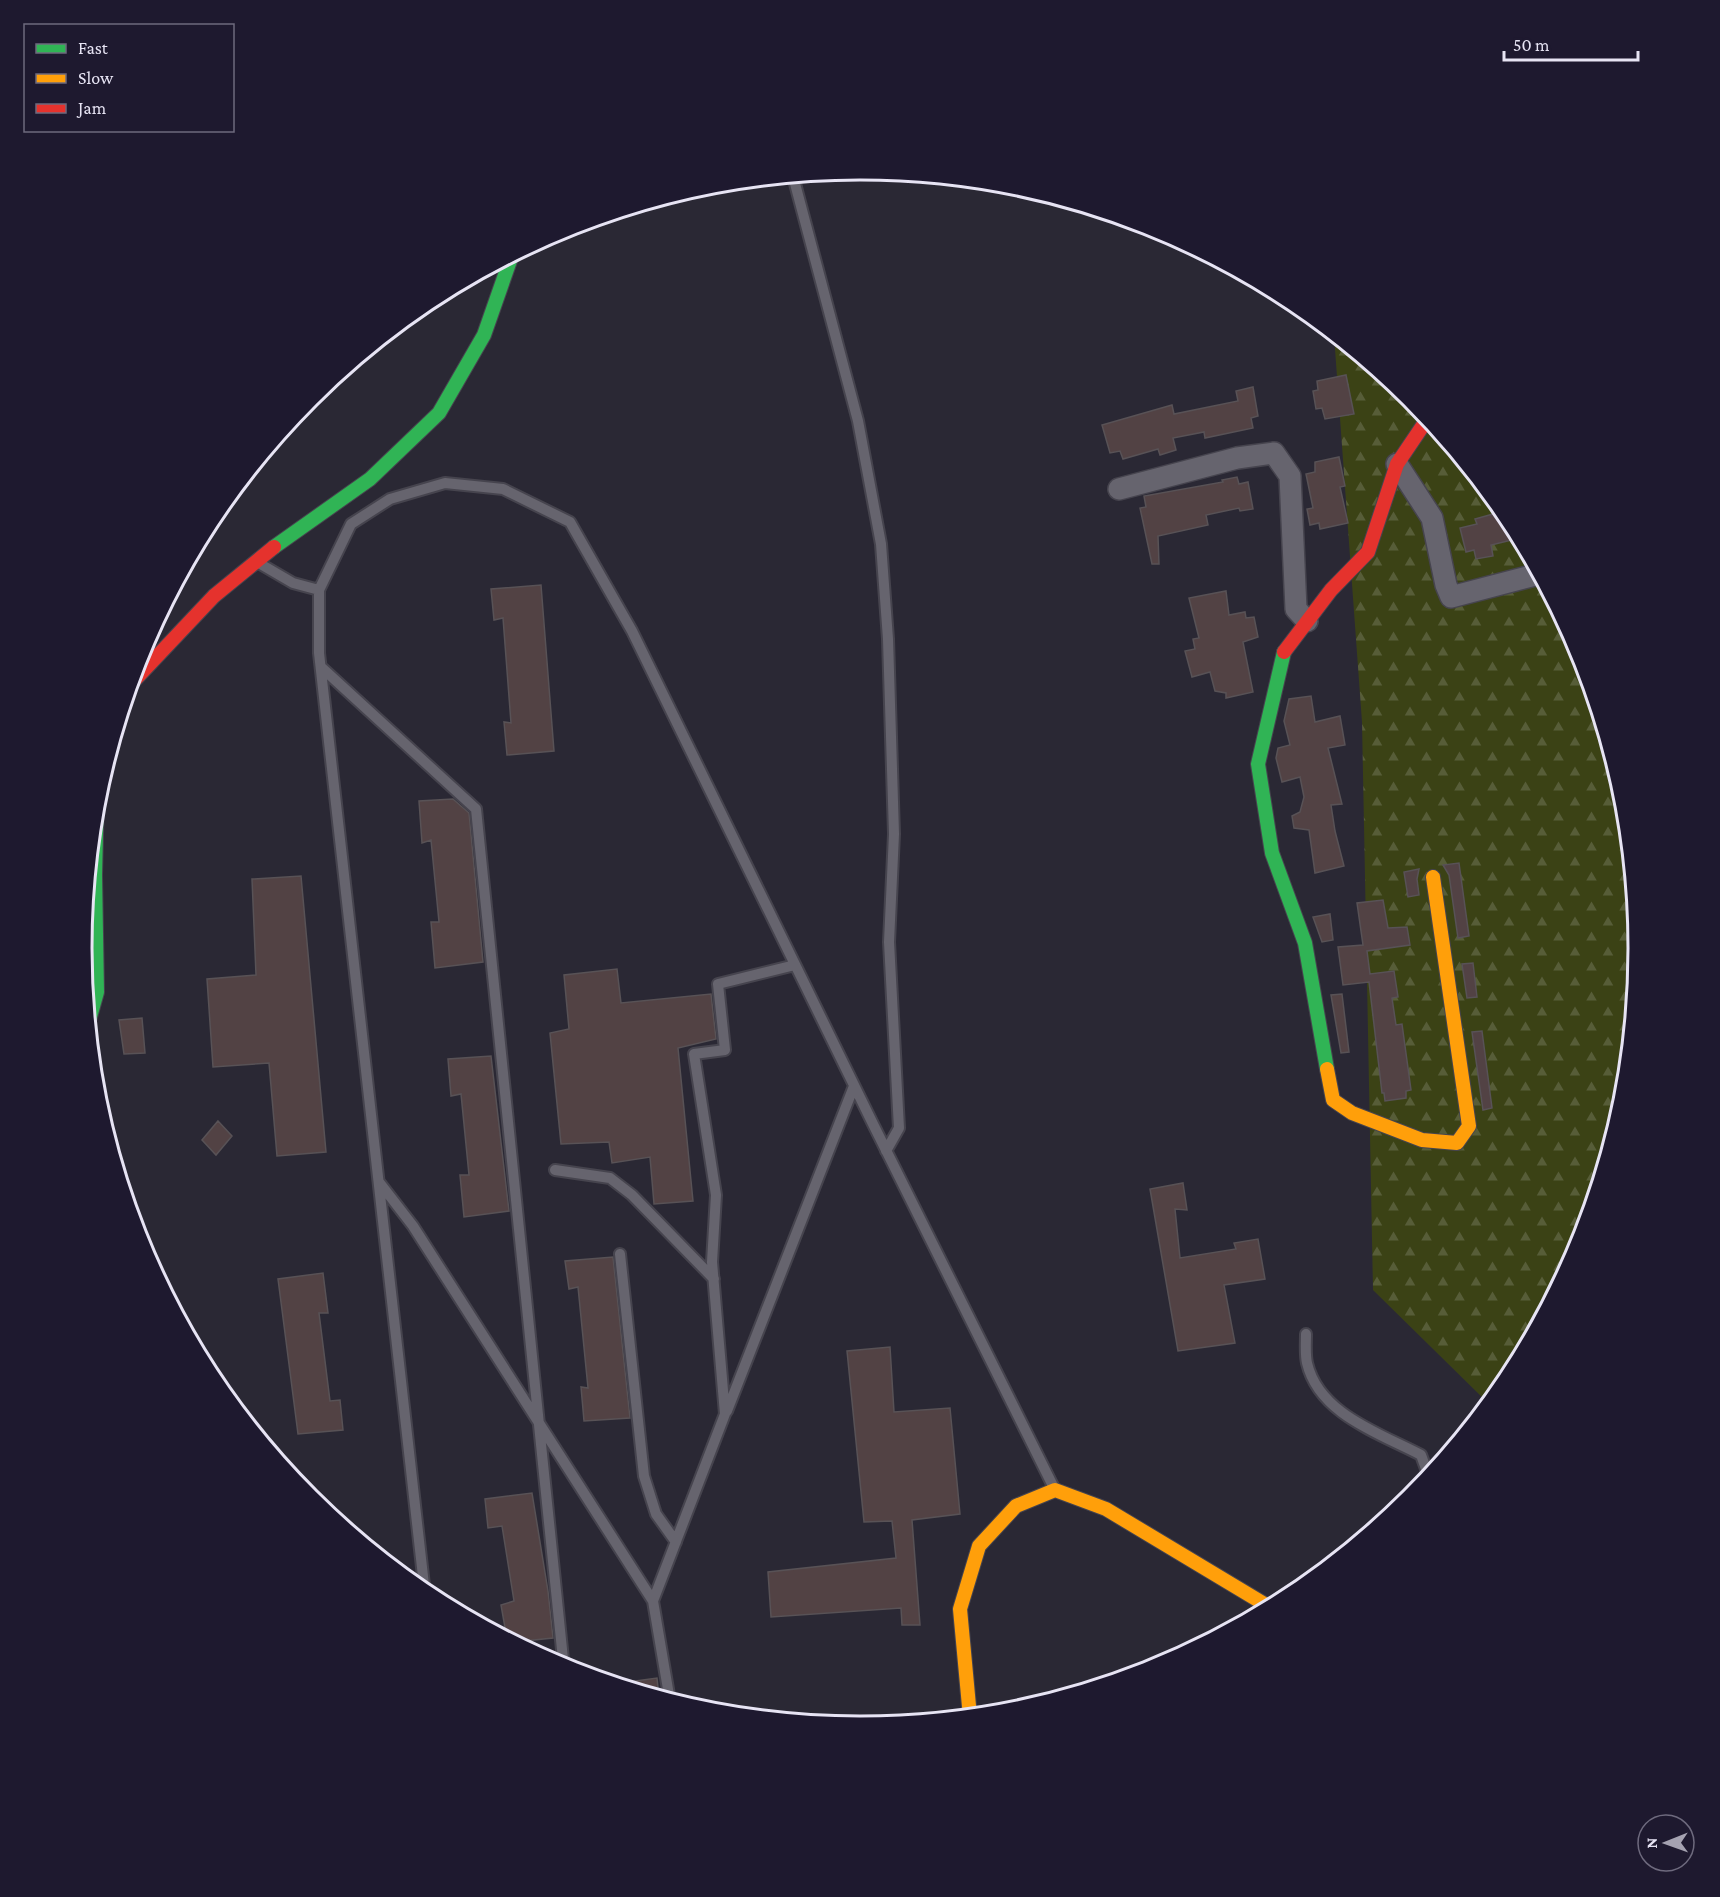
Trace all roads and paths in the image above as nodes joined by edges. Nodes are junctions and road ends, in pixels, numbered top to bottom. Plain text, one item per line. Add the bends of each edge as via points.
1 (795, 184) edge
2 (508, 265) edge
3 (1423, 426) edge
4 (1397, 464) junction
5 (1119, 489) dead end
6 (255, 561) junction
7 (1532, 576) edge
8 (319, 590) junction
9 (1307, 621) junction
10 (321, 668) junction
11 (144, 670) edge
12 (1433, 877) dead end
13 (95, 878) edge
14 (795, 965) junction
15 (94, 1004) edge
16 (854, 1086) junction
17 (886, 1151) junction
18 (555, 1170) dead end
19 (378, 1181) junction
20 (620, 1254) dead end
21 (714, 1279) junction
22 (1306, 1334) dead end
23 (725, 1414) junction
24 (539, 1420) junction
25 (1426, 1468) edge
26 (1055, 1490) junction
27 (676, 1542) junction
28 (423, 1580) edge
29 (653, 1601) junction
30 (1263, 1602) edge
31 (563, 1658) edge
32 (669, 1693) edge
33 (969, 1709) edge

1 - 17 lane via 858,421 881,544 894,834 889,942 899,1128
2 - 6 street via 484,335 440,412 370,479
3 - 4 street
4 - 7 street via 1432,518 1451,597
4 - 9 street via 1368,552
5 - 9 street via 1237,458 1274,453 1290,476 1296,609
6 - 8 lane via 292,583
6 - 11 street via 214,596
8 - 10 lane
8 - 14 lane via 351,524 390,499 445,483 503,489 570,522 632,631
9 - 12 street via 1282,654 1258,764 1272,853 1305,943 1333,1100 1352,1113 1422,1140 1457,1143 1469,1126
10 - 19 lane
10 - 24 lane via 476,809
13 - 15 street via 97,992
14 - 16 lane
14 - 21 lane via 718,984 725,1050 694,1054 716,1195
16 - 17 lane
16 - 23 lane
17 - 26 lane
18 - 21 lane via 610,1178 632,1195
19 - 24 lane via 413,1227
19 - 28 lane
20 - 27 lane via 644,1476 656,1514
21 - 23 lane
22 - 25 lane via 1307,1362 1316,1385 1340,1413 1420,1455
23 - 27 lane
24 - 29 lane
24 - 31 lane
26 - 30 street via 1106,1509
26 - 33 street via 1016,1506 979,1546 960,1609
27 - 29 lane
29 - 32 lane

